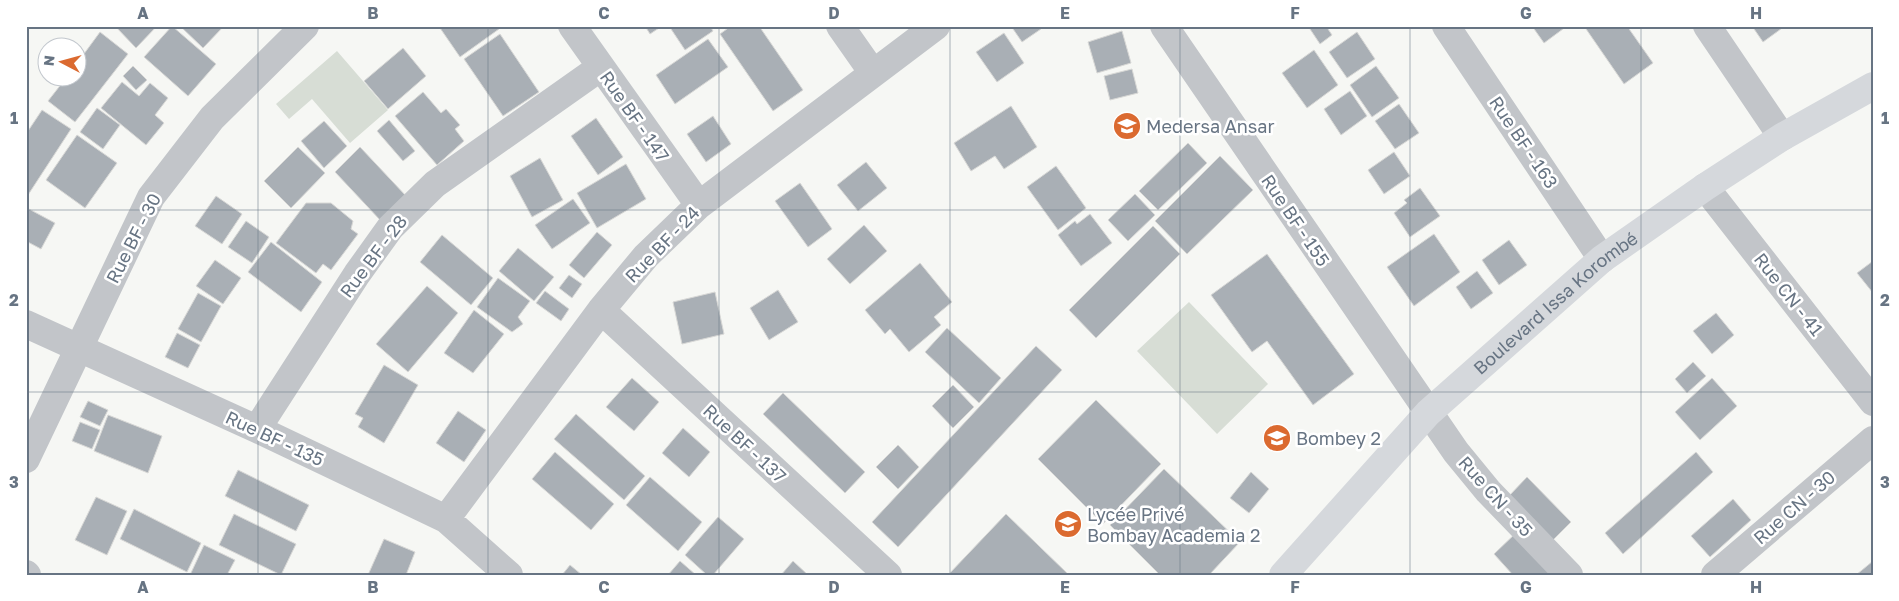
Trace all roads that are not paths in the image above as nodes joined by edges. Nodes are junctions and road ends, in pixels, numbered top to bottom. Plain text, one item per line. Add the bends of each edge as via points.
1 (305, 26) edge
2 (572, 26) edge
3 (840, 26) edge
4 (936, 26) edge
5 (1164, 26) edge
6 (1446, 26) edge
7 (1707, 26) edge
8 (601, 67) junction
9 (873, 72) junction
10 (1873, 86) edge
11 (1782, 137) junction
12 (1705, 186) junction
13 (699, 205) junction
14 (1602, 258) junction
15 (601, 310) junction
16 (26, 324) edge
17 (80, 348) junction
18 (1873, 402) edge
19 (1428, 413) junction
20 (257, 429) junction
21 (1873, 440) edge
22 (26, 459) edge
23 (446, 519) junction
24 (509, 575) edge
25 (888, 575) edge
26 (1283, 575) edge
27 (1570, 575) edge
28 (1715, 575) edge

1 - 17 street, Rue BF - 30 via 212,118 152,197
2 - 8 street, Rue BF - 147
3 - 9 street
4 - 9 street, Rue BF - 24
5 - 19 street, Rue BF - 155
6 - 14 street, Rue BF - 163
7 - 11 street
8 - 13 street, Rue BF - 147
8 - 20 street, Rue BF - 28 via 435,184 390,228
9 - 13 street, Rue BF - 24
10 - 11 street, Boulevard Issa Korombé
11 - 12 street, Boulevard Issa Korombé
12 - 14 street, Boulevard Issa Korombé
12 - 18 street, Rue CN - 41
13 - 15 street, Rue BF - 24 via 646,256
14 - 19 street, Boulevard Issa Korombé
15 - 23 street, Rue BF - 24
15 - 25 street, Rue BF - 137
16 - 17 street, Rue BF - 135
17 - 20 street, Rue BF - 135
17 - 22 street, Rue BF - 30
19 - 26 street, Boulevard Issa Korombé
19 - 27 street, Rue CN - 35 via 1488,491
20 - 23 street, Rue BF - 135
21 - 28 street, Rue CN - 30
23 - 24 street, Rue BF - 135

